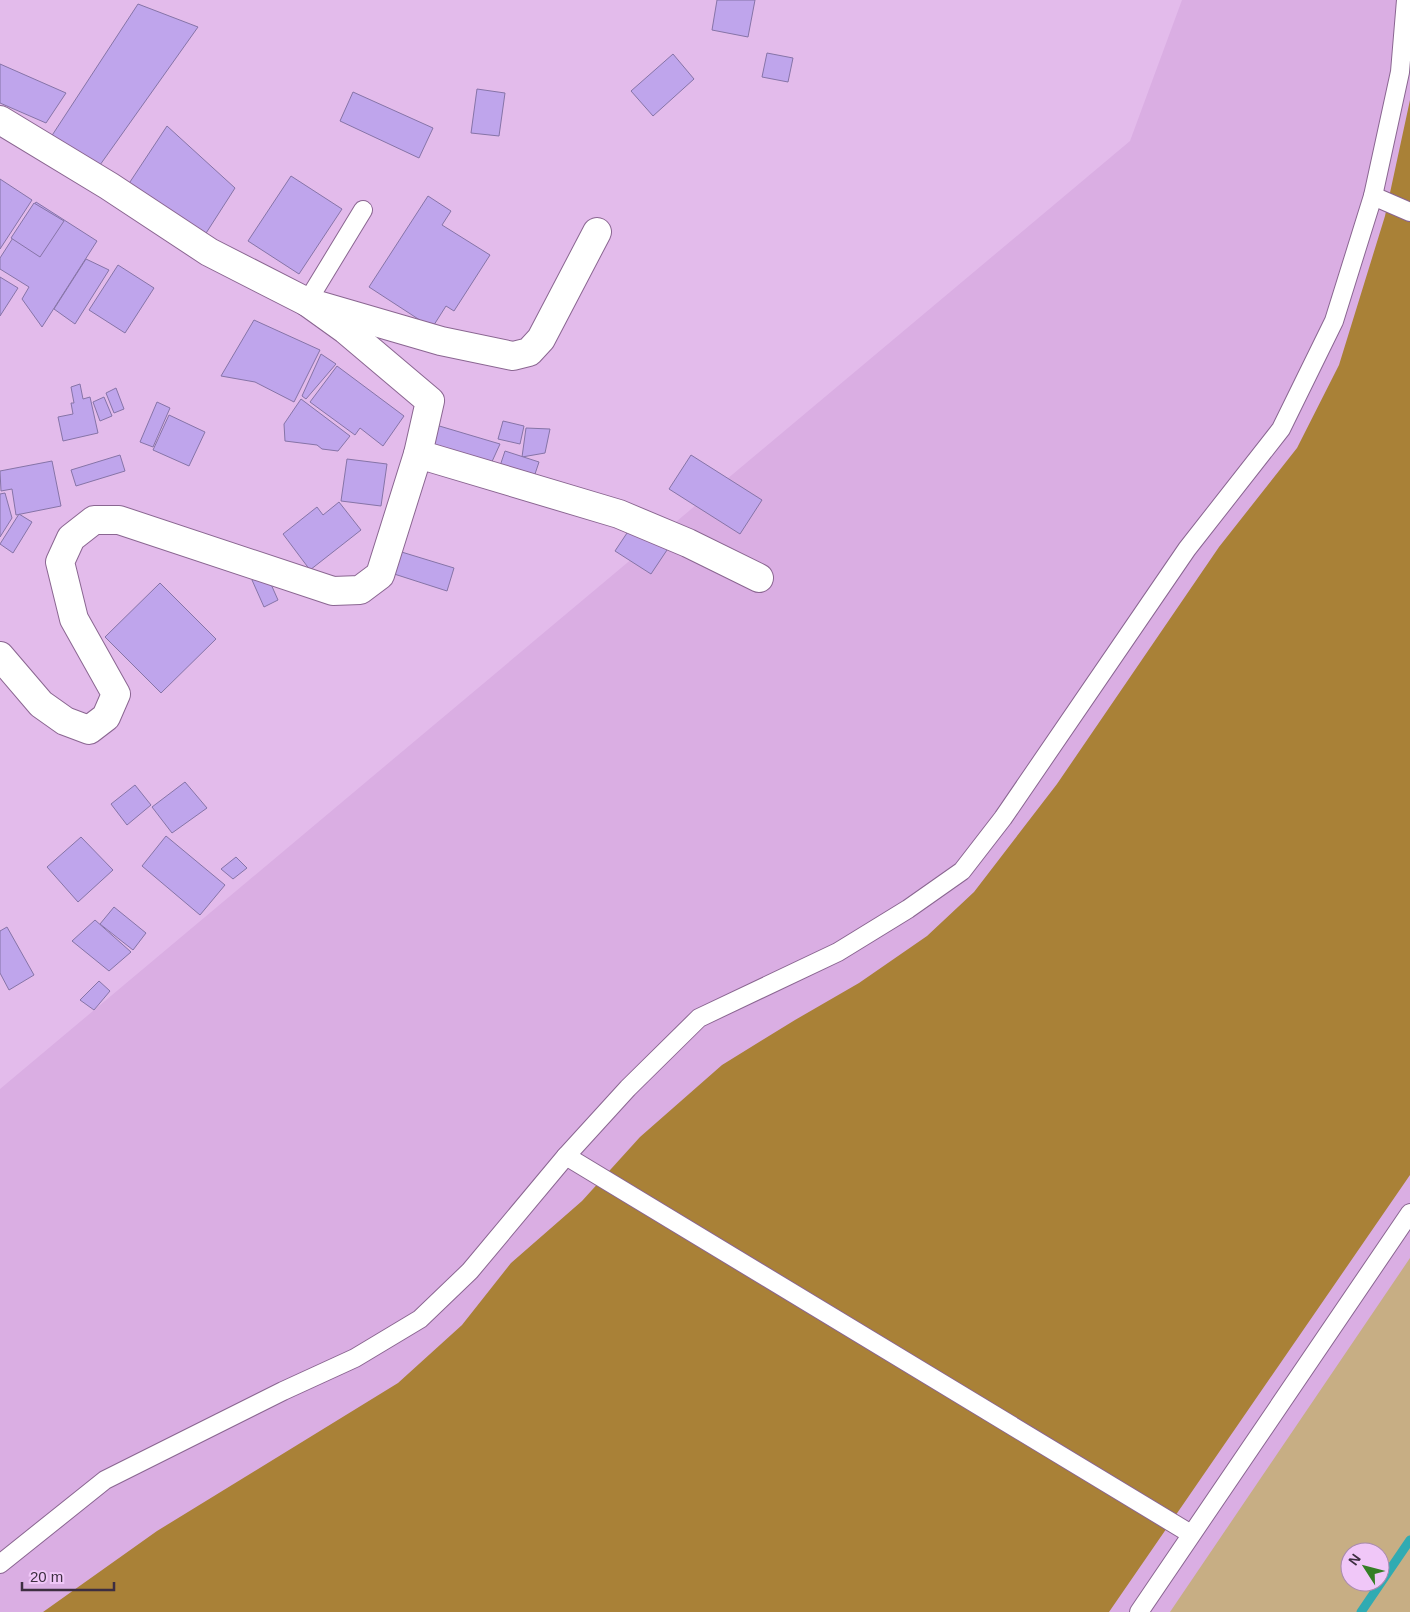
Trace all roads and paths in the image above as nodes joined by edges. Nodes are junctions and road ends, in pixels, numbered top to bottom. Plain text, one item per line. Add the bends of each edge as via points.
1 (1406, 0) edge
2 (0, 120) edge
3 (1373, 196) junction
4 (363, 210) dead end
5 (1410, 212) edge
6 (598, 232) dead end
7 (308, 302) junction
8 (418, 454) junction
9 (759, 578) dead end
10 (0, 656) edge
11 (566, 1156) junction
12 (1410, 1213) edge
13 (1192, 1534) junction
14 (0, 1564) edge
15 (1140, 1612) edge

1 - 3 lane via 1400,72
2 - 7 street via 110,186 209,252
3 - 5 lane
3 - 11 lane via 1334,321 1281,429 1187,549 1003,818 962,871 838,952 699,1018 628,1088
4 - 7 lane
6 - 7 street via 541,339 529,352 513,356 441,340
7 - 8 street via 430,401
8 - 9 street via 619,514
8 - 10 street via 380,575 360,590 333,591 118,520 94,520 71,538 60,562 74,619 116,694 106,717 89,730 65,721 42,704
11 - 13 lane
11 - 14 lane via 470,1271 420,1319 355,1358 105,1480
12 - 13 lane
13 - 15 lane

